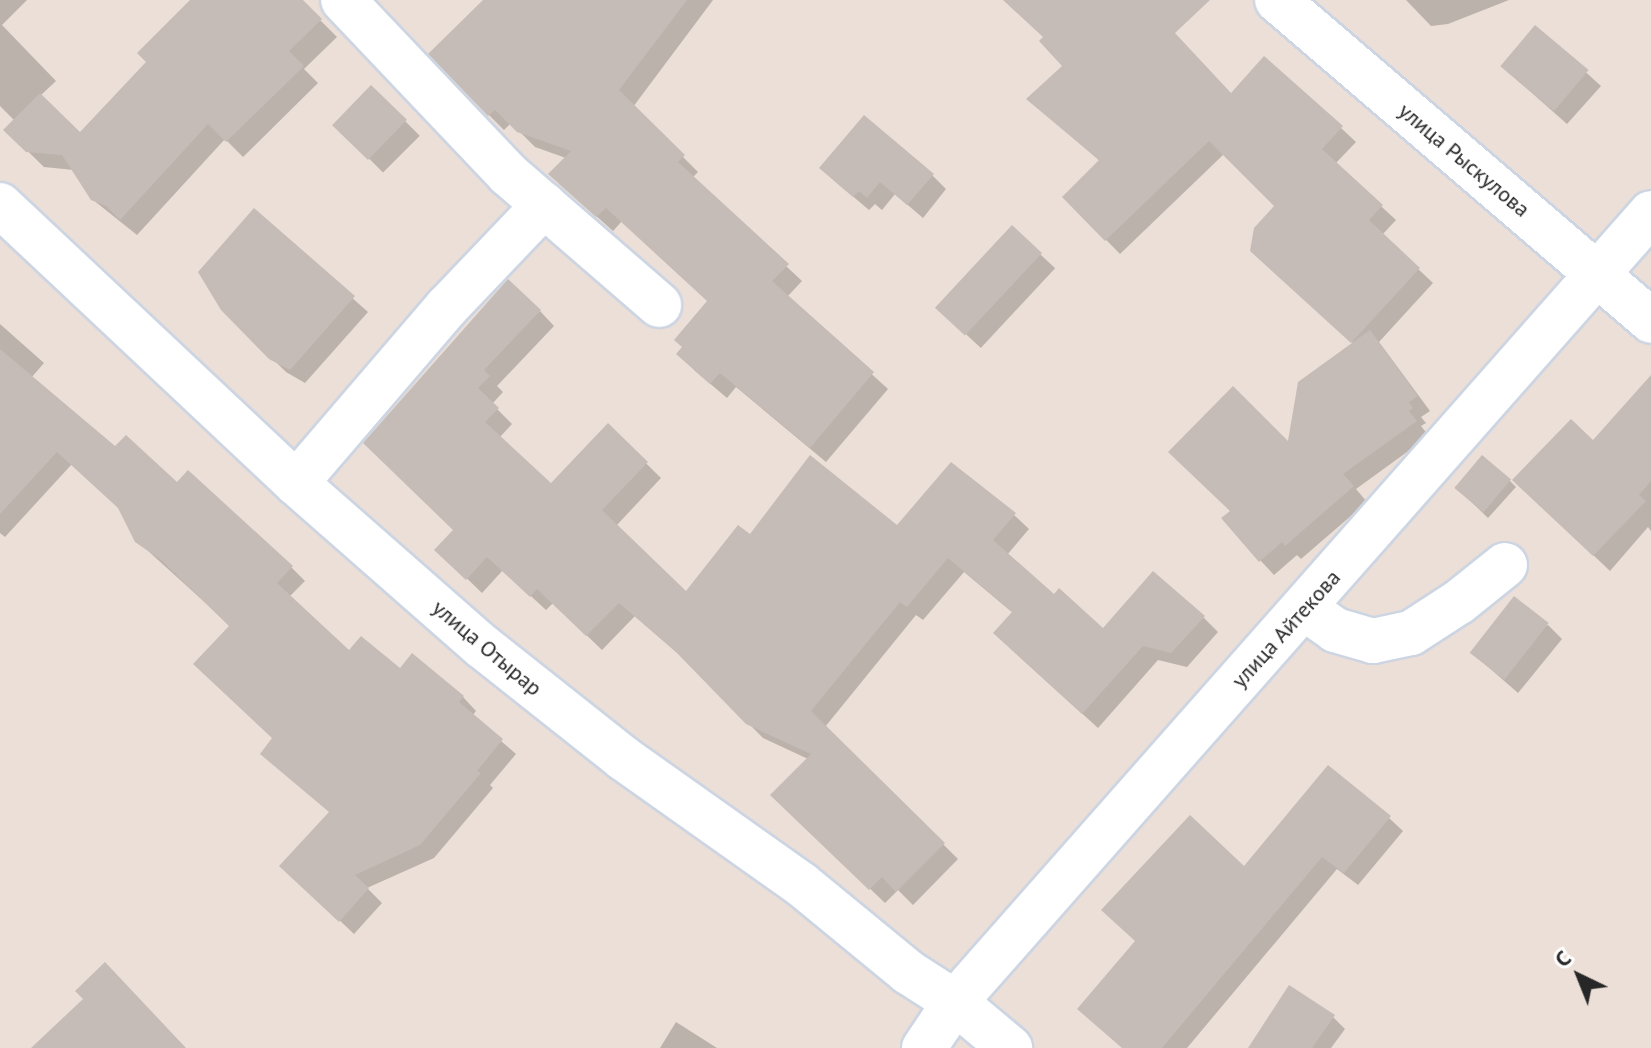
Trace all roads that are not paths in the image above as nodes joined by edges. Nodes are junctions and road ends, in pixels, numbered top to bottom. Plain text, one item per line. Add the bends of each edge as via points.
1 (343, 0) edge
2 (1277, 0) edge
3 (0, 205) edge
4 (544, 205) junction
5 (1651, 213) edge
6 (1598, 274) junction
7 (659, 305) dead end
8 (1651, 321) edge
9 (296, 483) junction
10 (1505, 565) dead end
11 (1304, 608) junction
12 (955, 1002) junction
13 (924, 1048) edge
14 (1010, 1048) edge

1 - 4 street via 508,174
2 - 6 street, улица Рыскулова
3 - 9 street, улица Отырар
4 - 7 street
4 - 9 street via 447,307
5 - 6 street, улица Айтекова
6 - 8 street, улица Рыскулова
6 - 11 street, улица Айтекова
9 - 12 street, улица Отырар via 483,647 612,749
10 - 11 street via 1411,633 1373,641 1335,630
11 - 12 street, улица Айтекова
12 - 13 street, улица Айтекова
12 - 14 street, улица Отырар

